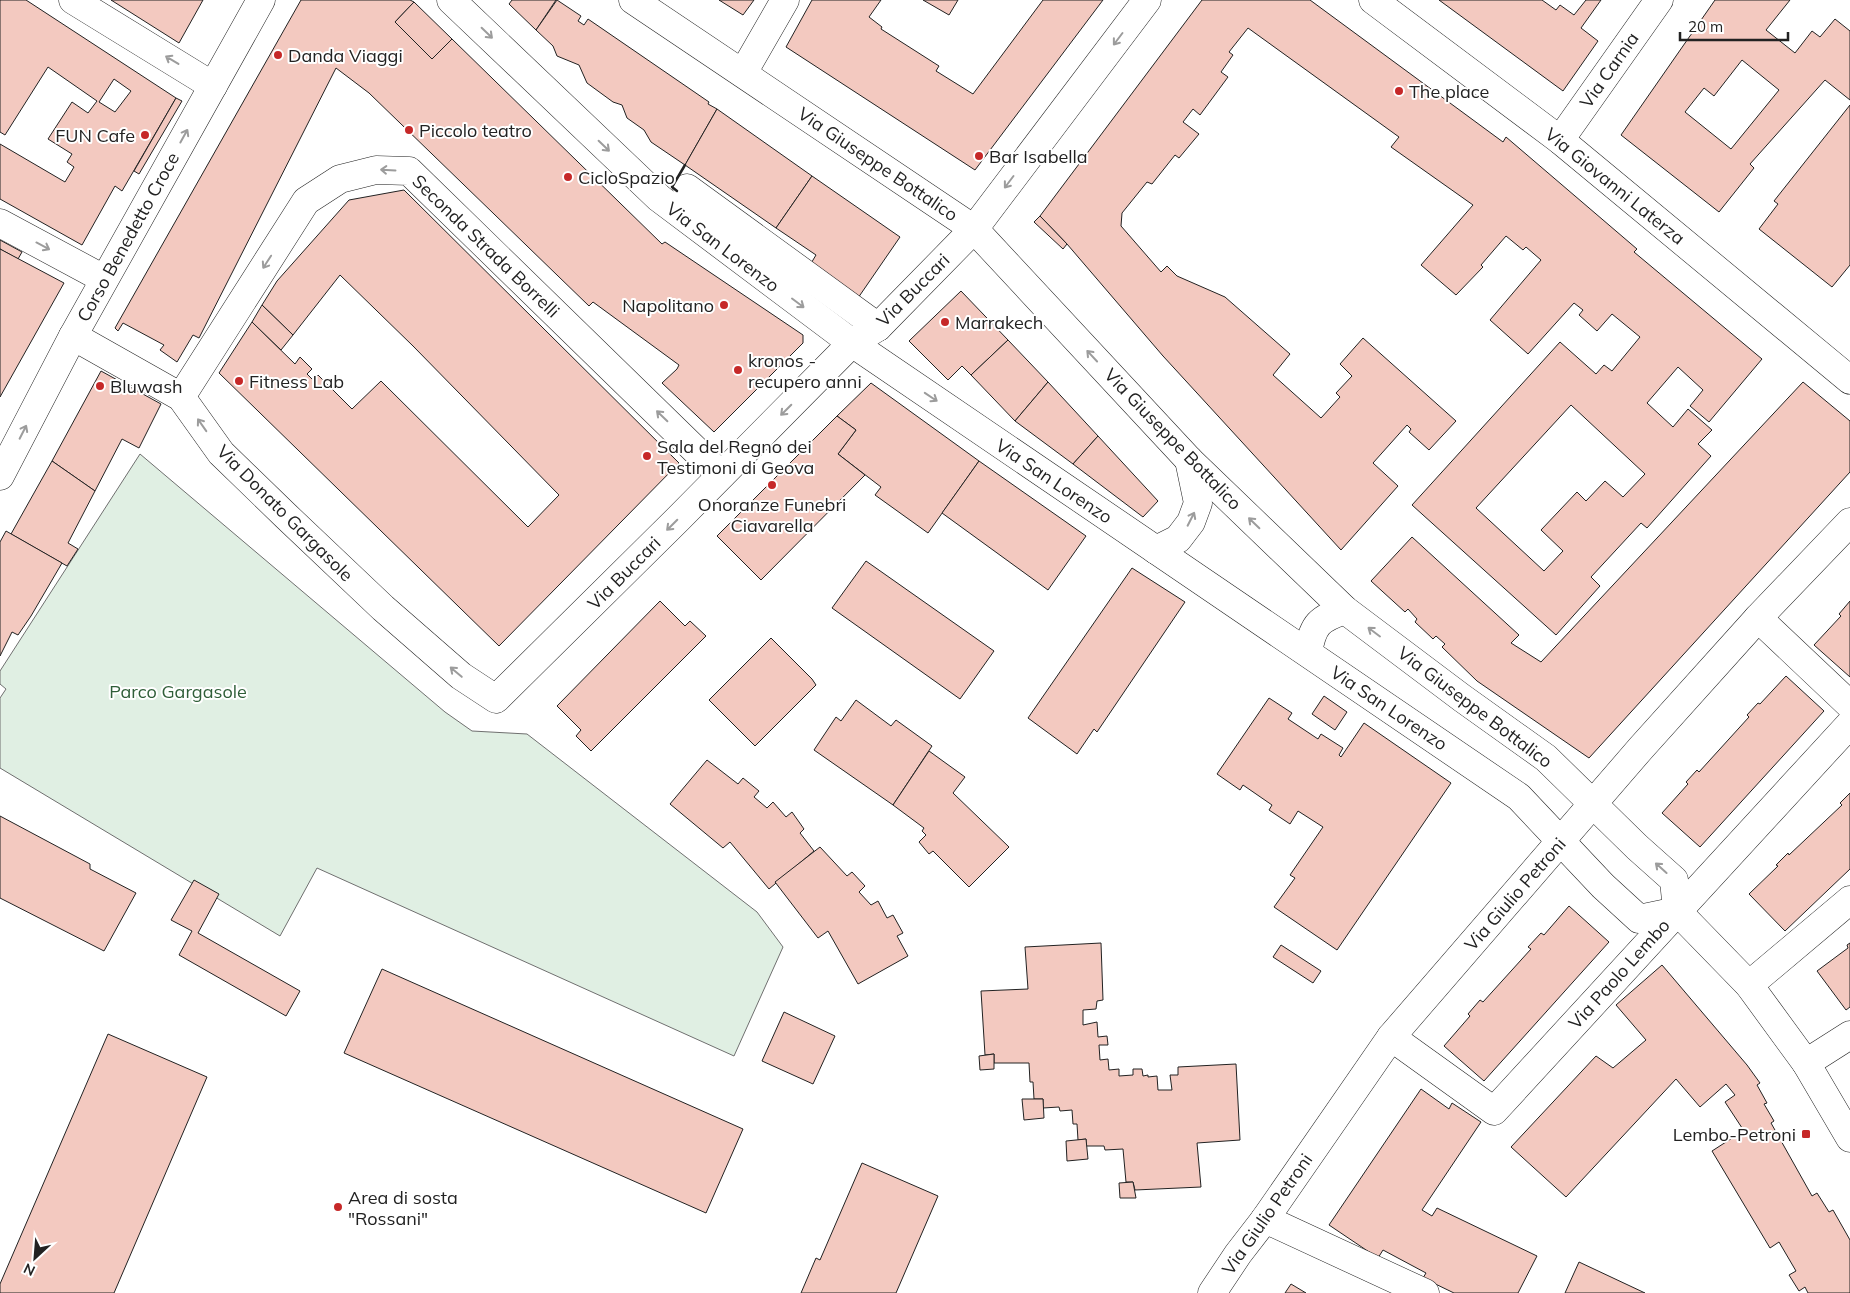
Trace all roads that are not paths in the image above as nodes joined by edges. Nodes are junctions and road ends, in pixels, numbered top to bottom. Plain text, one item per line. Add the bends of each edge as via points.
1 (73, 0) edge
2 (261, 0) edge
3 (634, 0) edge
4 (785, 0) edge
5 (1147, 0) edge
6 (1373, 0) edge
7 (1659, 0) edge
8 (462, 4) edge
9 (743, 73) junction
10 (213, 86) junction
11 (1560, 140) junction
12 (687, 188) dead end
13 (0, 223) edge
14 (974, 229) junction
15 (104, 278) junction
16 (878, 327) junction
17 (73, 336) junction
18 (852, 343) junction
19 (1850, 380) edge
20 (181, 396) junction
21 (1189, 460) junction
22 (721, 475) junction
23 (0, 476) edge
24 (1850, 522) edge
25 (1156, 550) junction
26 (1345, 610) junction
27 (1758, 618) junction
28 (1308, 652) junction
29 (496, 699) joint
30 (1850, 705) edge
31 (1850, 724) edge
32 (1594, 804) junction
33 (1561, 841) junction
34 (1850, 900) edge
35 (1677, 911) junction
36 (1749, 984) junction
37 (1850, 1035) edge
38 (1391, 1037) junction
39 (1806, 1063) junction
40 (1850, 1138) edge
41 (1265, 1219) junction
42 (1212, 1293) edge
43 (1425, 1293) edge

10 -> 1 street
2 - 10 street, Corso Benedetto Croce
3 - 9 street, Via Giuseppe Bottalico
4 - 9 street
5 -> 14 street, Via Buccari
6 - 11 street, Via Giovanni Laterza
7 - 11 street, Via Carnia
8 -> 18 street, Via San Lorenzo via 659,198
9 - 14 street, Via Giuseppe Bottalico
15 -> 10 street, Corso Benedetto Croce
11 - 19 street, Via Giovanni Laterza
12 - 16 street
13 -> 15 street
14 - 16 street, Via Buccari
21 -> 14 street, Via Giuseppe Bottalico
15 - 17 street, Corso Benedetto Croce
16 - 18 street, Via Buccari
17 - 20 street, Via Donato Gargasole
23 -> 17 street, Corso Benedetto Croce
18 -> 22 street, Via Buccari
18 -> 25 street, Via San Lorenzo
22 -> 20 street, Seconda Strada Borrelli via 409,171 376,170 340,179 306,201
29 -> 20 street, Via Donato Gargasole via 461,676 286,516 221,453
25 -> 21 street via 1178,539 1192,522 1198,503
26 -> 21 street, Via Giuseppe Bottalico
22 -> 29 street, Via Buccari
24 - 27 street, Via Giulio Petroni
25 - 28 street, Via San Lorenzo
26 - 28 street via 1324,617 1311,633
32 -> 26 street, Via Giuseppe Bottalico via 1546,758
27 - 30 street
27 - 32 street, Via Giulio Petroni
28 - 33 street, Via San Lorenzo via 1519,797
31 - 35 street
32 - 33 street, Via Giulio Petroni
35 -> 32 street, Via Giuseppe Bottalico via 1674,880
33 - 35 street, Via San Lorenzo via 1602,886 1640,919
33 - 38 street, Via Giulio Petroni
34 - 36 street
35 - 36 street, Via Paolo Lembo
35 - 38 street, Via Paolo Lembo via 1494,1111
36 - 39 street, Via Paolo Lembo
37 - 39 street
38 - 41 street, Via Giulio Petroni
39 - 40 street, Via Paolo Lembo
41 - 42 street, Via Giulio Petroni
41 - 43 street

